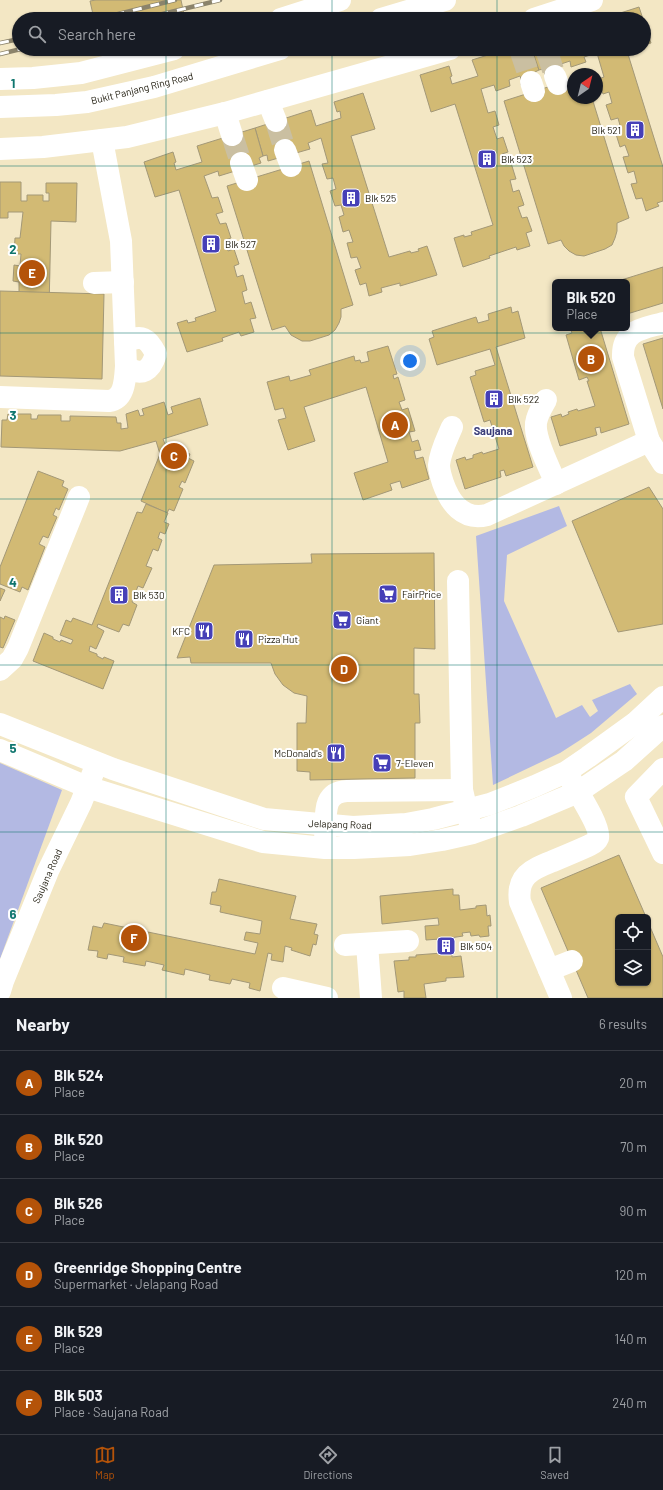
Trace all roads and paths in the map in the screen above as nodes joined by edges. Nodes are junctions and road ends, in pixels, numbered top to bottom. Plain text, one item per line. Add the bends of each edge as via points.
1 (340, 0) edge
2 (445, 0) edge
3 (592, 0) edge
4 (303, 12) edge
5 (405, 12) edge
6 (556, 12) edge
7 (147, 56) edge
8 (256, 56) edge
9 (426, 56) edge
10 (0, 79) edge
11 (268, 101) junction
12 (0, 106) edge
13 (225, 113) junction
14 (276, 121) tunnel mouth
15 (232, 135) tunnel mouth
16 (102, 140) junction
17 (0, 149) edge
18 (123, 282) junction
19 (94, 283) dead end
20 (663, 323) edge
21 (125, 342) junction
22 (126, 366) junction
23 (0, 397) edge
24 (546, 400) dead end
25 (452, 427) dead end
26 (649, 442) junction
27 (663, 463) edge
28 (556, 484) junction
29 (79, 497) dead end
30 (458, 581) dead end
31 (0, 670) edge
32 (663, 697) edge
33 (0, 724) edge
34 (663, 726) edge
35 (0, 750) edge
36 (97, 763) junction
37 (663, 770) edge
38 (566, 772) junction
39 (87, 787) junction
40 (462, 790) junction
41 (578, 792) junction
42 (466, 811) junction
43 (327, 825) junction
44 (473, 833) junction
45 (325, 848) junction
46 (663, 853) edge
47 (408, 940) dead end
48 (367, 944) junction
49 (345, 945) dead end
50 (572, 961) dead end
51 (549, 970) junction
52 (283, 988) dead end
53 (0, 991) edge
54 (558, 997) edge
55 (327, 998) edge
56 (372, 998) edge

1 - 4 street
2 - 5 street
3 - 6 street
7 - 10 street via 81,73
8 - 12 street, Bukit Panjang Ring Road via 154,86 87,102
9 - 11 street
11 - 13 street
11 - 14 street
13 - 15 street
13 - 16 street
16 - 17 street
16 - 18 street via 121,241
18 - 19 street
18 - 21 street
20 - 26 street via 637,330 628,337 623,347 623,357
21 - 22 street
21 - 22 street via 144,338 151,343 156,354 148,370 132,371
22 - 23 street via 123,388 113,401
24 - 28 street via 538,414 536,431
25 - 28 street via 440,458 439,471 450,500 465,514 487,515
26 - 27 street
26 - 28 street
29 - 31 street via 18,648 12,659
30 - 40 street
32 - 38 street, Jelapang Road via 612,741
33 - 36 street, Jelapang Road
34 - 41 street via 624,761
35 - 39 street
36 - 39 street, Saujana Road
36 - 43 street, Jelapang Road via 264,819
37 - 46 street via 636,796
38 - 41 street
38 - 42 street, Jelapang Road via 490,804
39 - 45 street via 263,842
39 - 53 street, Saujana Road via 48,872
40 - 42 street
40 - 43 street via 335,793 328,801
41 - 44 street
41 - 51 street via 596,827 597,839 588,846 534,869 526,875 519,888 520,902
42 - 43 street, Jelapang Road via 406,824 353,827
42 - 44 street
43 - 45 street
44 - 45 street via 410,845
47 - 48 street
48 - 49 street
48 - 56 street
50 - 51 street
51 - 54 street
52 - 55 street

